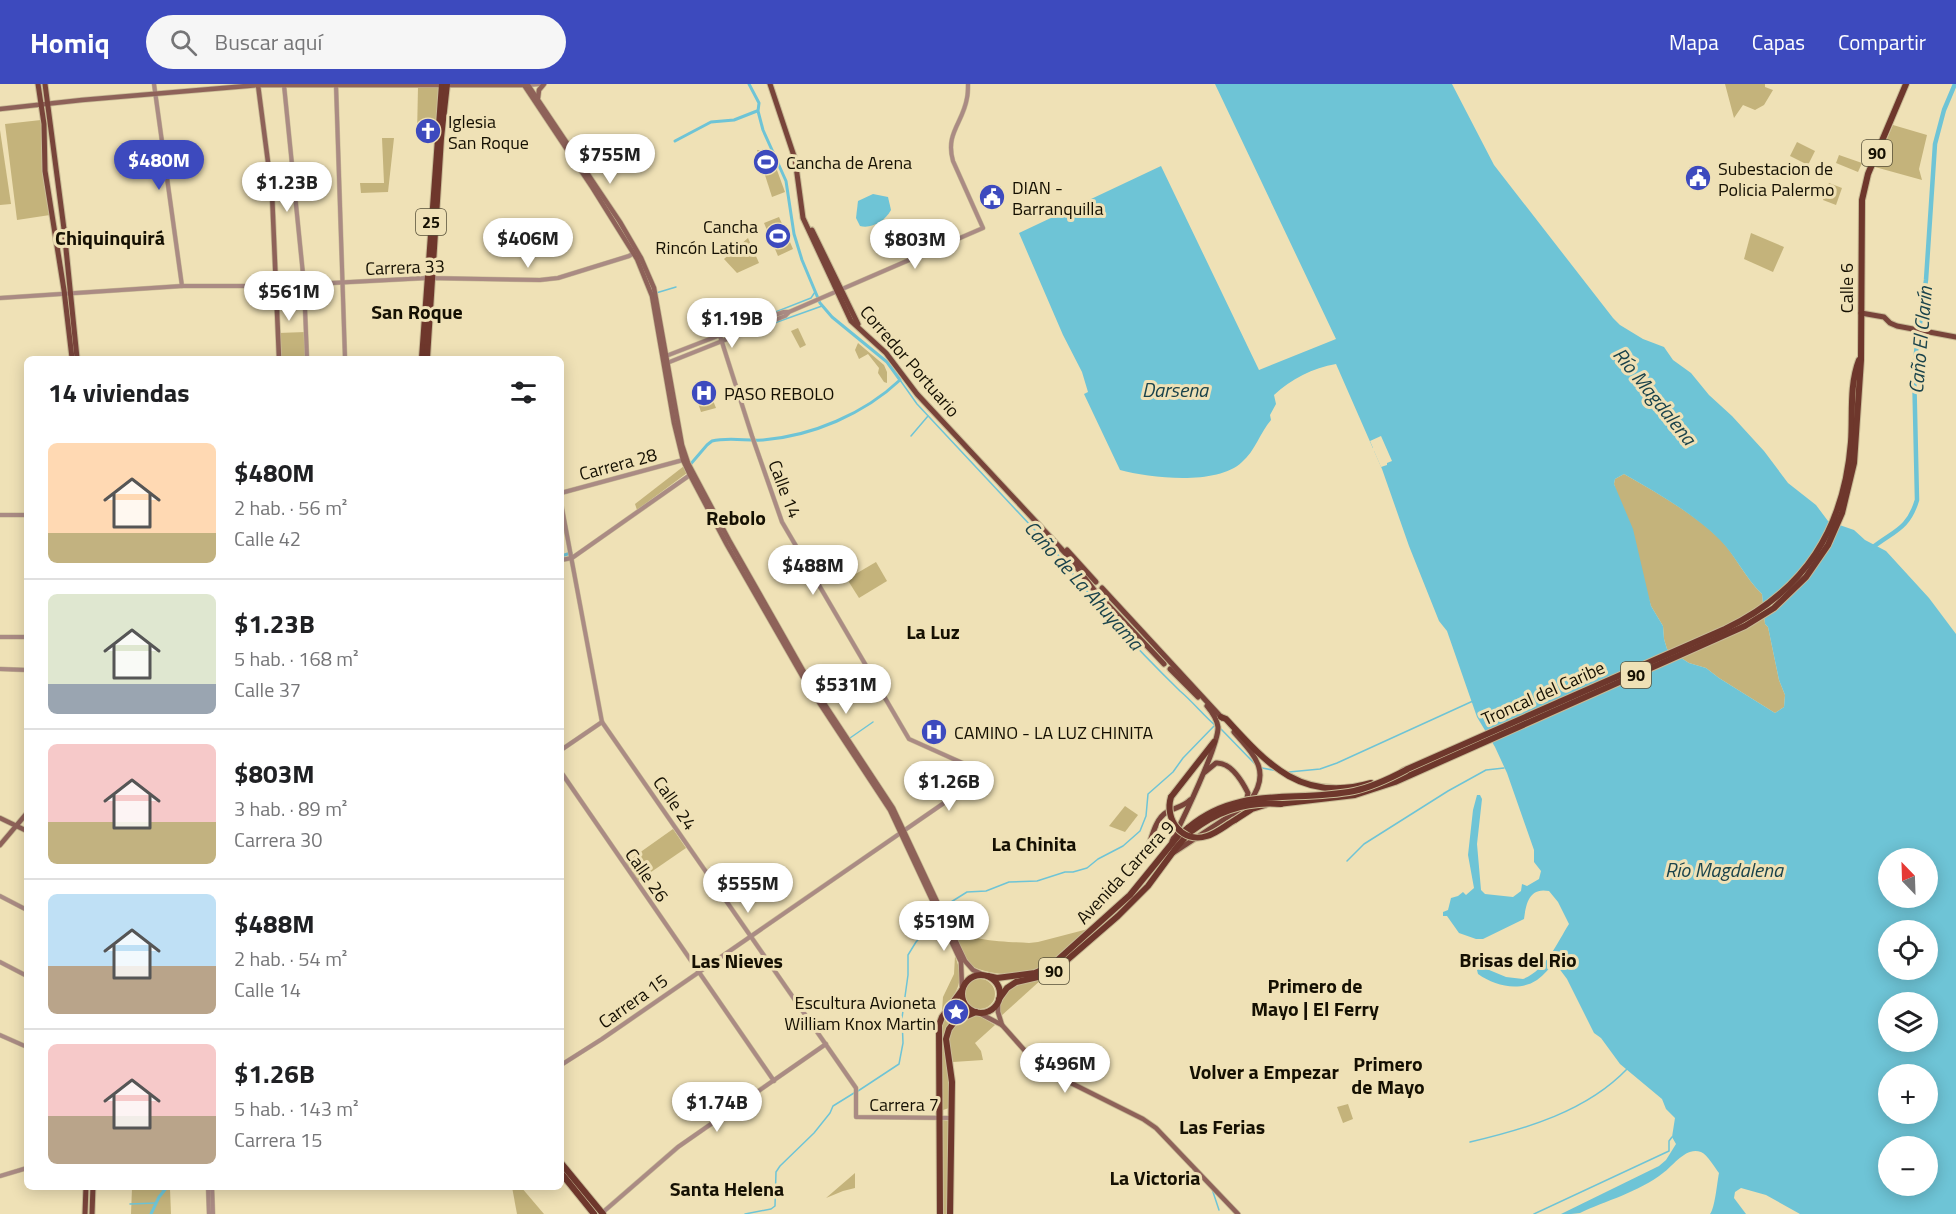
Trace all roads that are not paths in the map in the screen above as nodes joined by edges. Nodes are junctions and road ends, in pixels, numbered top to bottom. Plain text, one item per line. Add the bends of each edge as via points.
1 (39, 84) edge
2 (45, 84) edge
3 (154, 84) edge
4 (542, 84) edge
5 (772, 84) edge
6 (968, 84) edge
7 (258, 85) edge
8 (284, 85) edge
9 (336, 85) edge
10 (357, 85) edge
11 (444, 85) edge
12 (526, 85) edge
13 (1904, 85) edge
14 (156, 93) junction
15 (538, 98) junction
16 (44, 104) junction
17 (0, 109) edge
18 (636, 255) junction
19 (429, 278) junction
20 (344, 282) junction
21 (304, 284) junction
22 (182, 286) junction
23 (277, 286) junction
24 (839, 291) junction
25 (67, 294) junction
26 (0, 298) edge
27 (789, 312) junction
28 (1861, 313) junction
29 (720, 336) junction
30 (1956, 337) edge
31 (722, 341) junction
32 (1862, 354) joint
33 (72, 356) edge
34 (77, 356) edge
35 (279, 356) edge
36 (307, 356) edge
37 (345, 356) edge
38 (422, 356) edge
39 (427, 356) edge
40 (664, 356) junction
41 (666, 363) junction
42 (1855, 407) junction
43 (685, 463) junction
44 (690, 472) junction
45 (564, 492) edge
46 (0, 515) edge
47 (24, 515) edge
48 (564, 519) edge
49 (1068, 554) junction
50 (571, 557) junction
51 (564, 560) edge
52 (1096, 582) dead end
53 (1102, 588) dead end
54 (0, 637) edge
55 (24, 637) edge
56 (1164, 664) dead end
57 (0, 669) edge
58 (1170, 669) dead end
59 (24, 670) edge
60 (1219, 719) junction
61 (602, 722) junction
62 (1215, 740) junction
63 (564, 748) edge
64 (1258, 759) junction
65 (1406, 770) junction
66 (987, 774) joint
67 (564, 776) edge
68 (1200, 779) junction
69 (1191, 798) junction
70 (1281, 804) junction
71 (1246, 805) junction
72 (1176, 809) junction
73 (24, 817) edge
74 (0, 818) edge
75 (1183, 819) junction
76 (24, 821) edge
77 (18, 826) junction
78 (24, 829) edge
79 (1191, 829) junction
80 (902, 831) junction
81 (0, 847) edge
82 (1148, 848) dead end
83 (1167, 854) junction
84 (0, 896) edge
85 (24, 908) edge
86 (939, 911) junction
87 (751, 937) junction
88 (0, 962) edge
89 (699, 973) junction
90 (24, 974) edge
91 (986, 976) junction
92 (962, 989) junction
93 (999, 1000) junction
94 (977, 1012) junction
95 (1002, 1025) junction
96 (0, 1035) edge
97 (826, 1044) junction
98 (24, 1046) edge
99 (564, 1063) edge
100 (774, 1081) junction
101 (939, 1107) junction
102 (951, 1107) junction
103 (856, 1117) joint
104 (939, 1118) junction
105 (951, 1118) junction
106 (564, 1167) edge
107 (24, 1169) edge
108 (0, 1176) edge
109 (564, 1177) edge
110 (86, 1190) edge
111 (93, 1190) edge
112 (210, 1190) edge
113 (85, 1214) edge
114 (92, 1214) edge
115 (211, 1214) edge
116 (594, 1214) edge
117 (602, 1214) edge
118 (939, 1214) edge
119 (950, 1214) edge
120 (1238, 1214) edge

1 - 16 main road
2 - 16 main road
3 - 14 street
4 - 12 street
4 - 15 main road
5 - 24 main road, Corredor Portuario via 798,158 806,217
6 - 24 street via 967,101 953,132 951,150 982,228
7 - 8 main road
7 - 14 main road
7 - 23 main road via 272,193
8 - 9 main road
8 - 21 street
9 - 10 main road
9 - 20 street
10 - 11 main road
11 - 12 main road
11 - 19 highway, 25
12 - 15 main road
12 - 18 main road
13 - 28 highway, Calle 6 / 90 via 1866,180 1862,200
14 - 16 main road
14 - 22 street
15 - 18 main road via 597,185
16 - 17 main road
16 - 25 main road via 64,229
16 - 25 main road via 45,171
18 - 19 street, Carrera 33 via 558,278
18 - 40 main road via 654,294
19 - 20 street, Carrera 33
19 - 38 highway, 25
19 - 39 highway, 25
20 - 21 street, Carrera 33
20 - 37 street
21 - 23 street, Carrera 33
21 - 36 street
22 - 23 street, Carrera 33
22 - 25 street, Carrera 33
23 - 35 main road
24 - 27 street
24 - 49 main road, Corredor Portuario via 859,326 883,345 919,392
25 - 26 street, Carrera 33
25 - 33 main road
25 - 34 main road
27 - 29 street
27 - 31 street
28 - 30 main road via 1884,317 1892,324
28 - 32 highway, Calle 6 / 90
29 - 31 street, Calle 14
29 - 40 street
31 - 41 street
31 - 66 street, Calle 14 via 782,522 909,739
32 - 42 highway, Troncal del Caribe / 90 via 1854,378
40 - 41 main road
41 - 43 main road
42 - 65 highway, Troncal del Caribe / 90 via 1846,486 1830,532 1802,573 1770,603 1742,621 1678,651
42 - 70 highway, Troncal del Caribe / 90, bridge via 1854,463 1834,533 1806,577 1767,612 1727,634 1379,788 1349,796
43 - 44 main road
43 - 45 street, Carrera 28
44 - 50 street
44 - 80 main road via 727,545 821,701 892,808
46 - 47 street
48 - 50 street, Calle 24
49 - 52 main road
49 - 56 main road via 1095,591
50 - 51 street
50 - 61 street, Calle 24
53 - 60 main road
54 - 55 street
57 - 59 street
58 - 60 main road
60 - 62 main road
60 - 64 highway via 1226,719
61 - 63 street
61 - 87 street, Calle 24
62 - 68 main road
62 - 70 highway, bridge via 1171,797 1168,812 1174,826 1199,838 1259,806
64 - 65 highway, bridge via 1293,779 1329,788 1364,785
64 - 71 main road via 1260,779
65 - 79 highway, Troncal del Caribe / 90, bridge via 1354,791 1235,802 1209,812
66 - 80 street, Carrera 15
67 - 89 street, Calle 26
68 - 69 main road
68 - 71 main road via 1211,765 1226,765 1248,793
69 - 72 main road
69 - 75 main road
70 - 79 highway, Troncal del Caribe / 90, bridge via 1249,804 1228,809
71 - 83 main road
72 - 75 main road
72 - 82 main road via 1162,816
73 - 77 main road
74 - 77 main road
75 - 83 main road
76 - 77 main road
77 - 78 main road
77 - 81 main road
79 - 83 highway, Avenida Carrera 9 / 90
80 - 86 main road
80 - 87 street, Carrera 15
83 - 91 highway, Avenida Carrera 9 / 90 via 1130,895 1052,966 1035,973
83 - 93 highway, Avenida Carrera 9 / 90 via 1148,886 1131,904 1051,974 1016,982
84 - 85 street
86 - 91 main road via 966,962
86 - 92 main road via 961,962
87 - 89 street, Carrera 15
87 - 97 street, Calle 24
88 - 90 street
89 - 99 street, Carrera 15
89 - 100 street, Calle 26
91 - 92 highway, 90 via 970,978
91 - 93 highway via 998,987
92 - 94 highway via 964,1004
92 - 101 highway, 90 via 939,1025
93 - 94 highway, 90 via 989,1011
93 - 95 main road
94 - 95 main road
94 - 102 highway, 90 via 957,1019 947,1035
95 - 120 main road via 1034,1061 1053,1074 1143,1119
96 - 98 street
97 - 100 street
97 - 103 street, Calle 24 via 856,1088
100 - 117 street via 678,1147
101 - 102 highway via 944,1112
101 - 104 highway, 90
102 - 105 highway, 90
103 - 104 street, Carrera 7
104 - 105 street, Carrera 7
104 - 118 highway, 90
105 - 119 highway, 90
106 - 117 highway
107 - 108 street
109 - 116 highway
110 - 113 main road
111 - 114 main road
112 - 115 street

